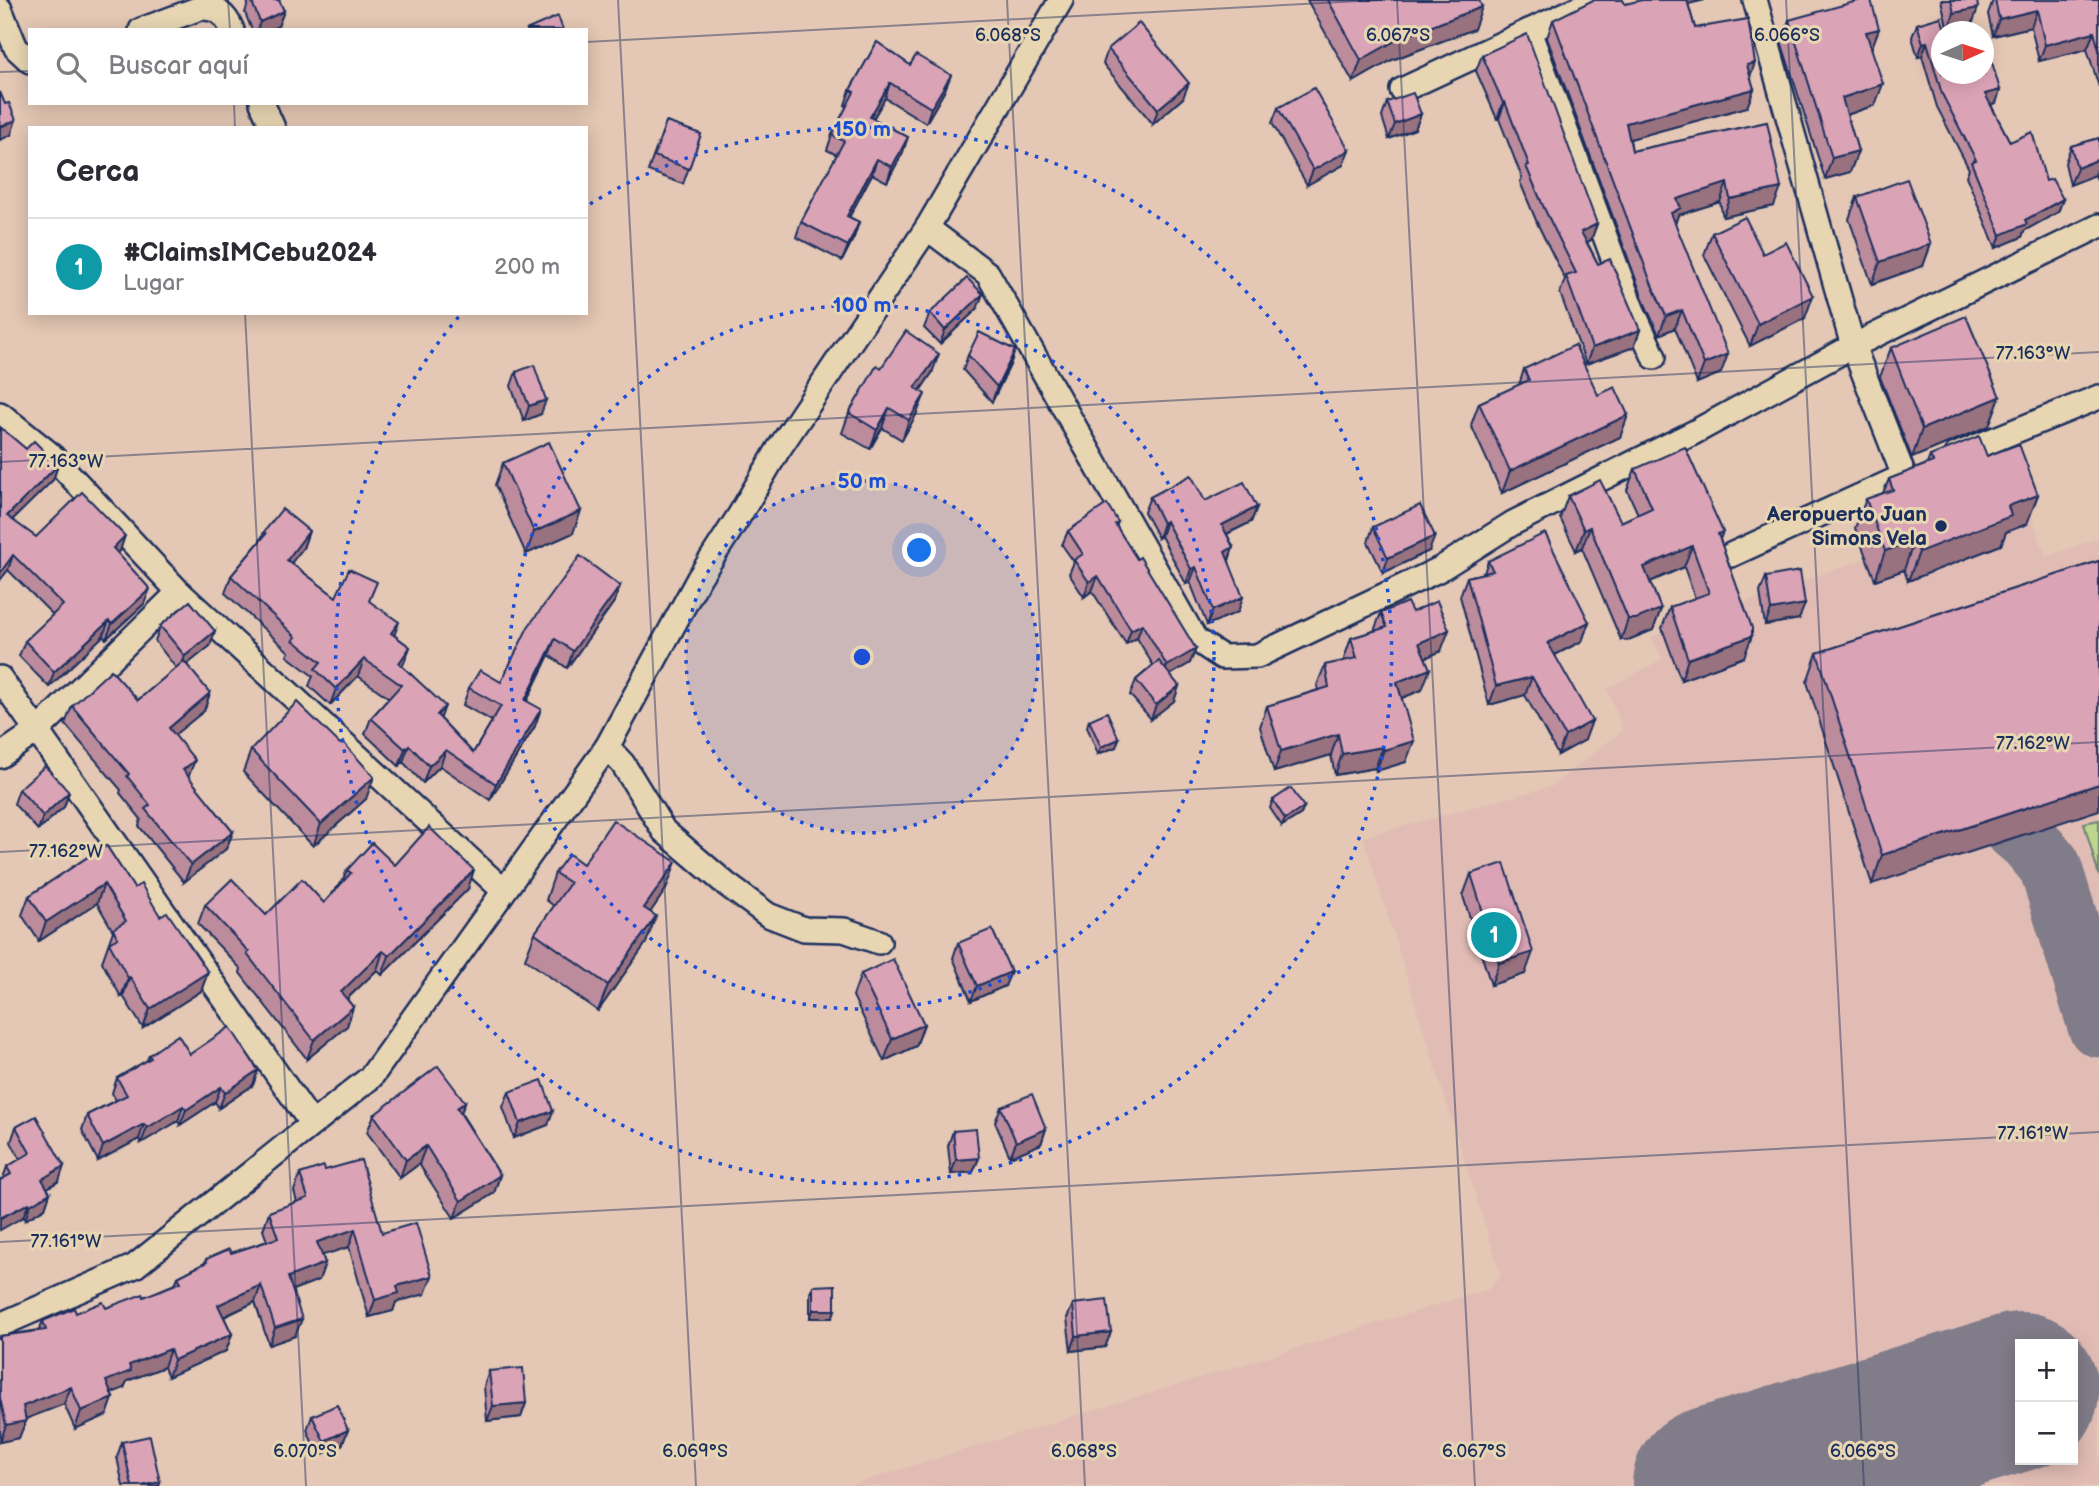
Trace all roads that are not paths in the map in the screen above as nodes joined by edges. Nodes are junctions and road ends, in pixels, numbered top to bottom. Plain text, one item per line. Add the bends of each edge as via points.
1 (1060, 0) edge
2 (1596, 0) edge
3 (1755, 0) edge
4 (0, 9) edge
5 (146, 28) edge
6 (231, 28) edge
7 (1529, 31) junction
8 (28, 59) edge
9 (1402, 90) dead end
10 (263, 105) edge
11 (272, 126) edge
12 (2099, 226) edge
13 (927, 228) junction
14 (1853, 346) junction
15 (1654, 357) dead end
16 (2099, 397) edge
17 (0, 414) edge
18 (1904, 476) junction
19 (1731, 555) dead end
20 (179, 593) junction
21 (0, 678) edge
22 (38, 730) junction
23 (607, 747) junction
24 (0, 756) edge
25 (503, 890) junction
26 (879, 942) dead end
27 (312, 1124) junction
28 (0, 1325) edge

1 - 13 street
2 - 7 street
3 - 14 street
4 - 8 street via 16,48
5 - 6 street via 208,8 222,14
7 - 9 street
7 - 15 street
10 - 11 street
12 - 14 street
13 - 14 street via 988,274 1195,639 1222,657 1258,656 1440,569 1513,523
13 - 23 street via 778,450 699,578
14 - 18 street
16 - 18 street
17 - 20 street via 51,455
18 - 19 street
20 - 22 street
20 - 25 street
21 - 22 street
22 - 24 street
22 - 27 street
23 - 25 street
23 - 26 street via 623,764 664,831 768,915 804,929 845,930
25 - 27 street via 371,1077
27 - 28 street via 135,1266

